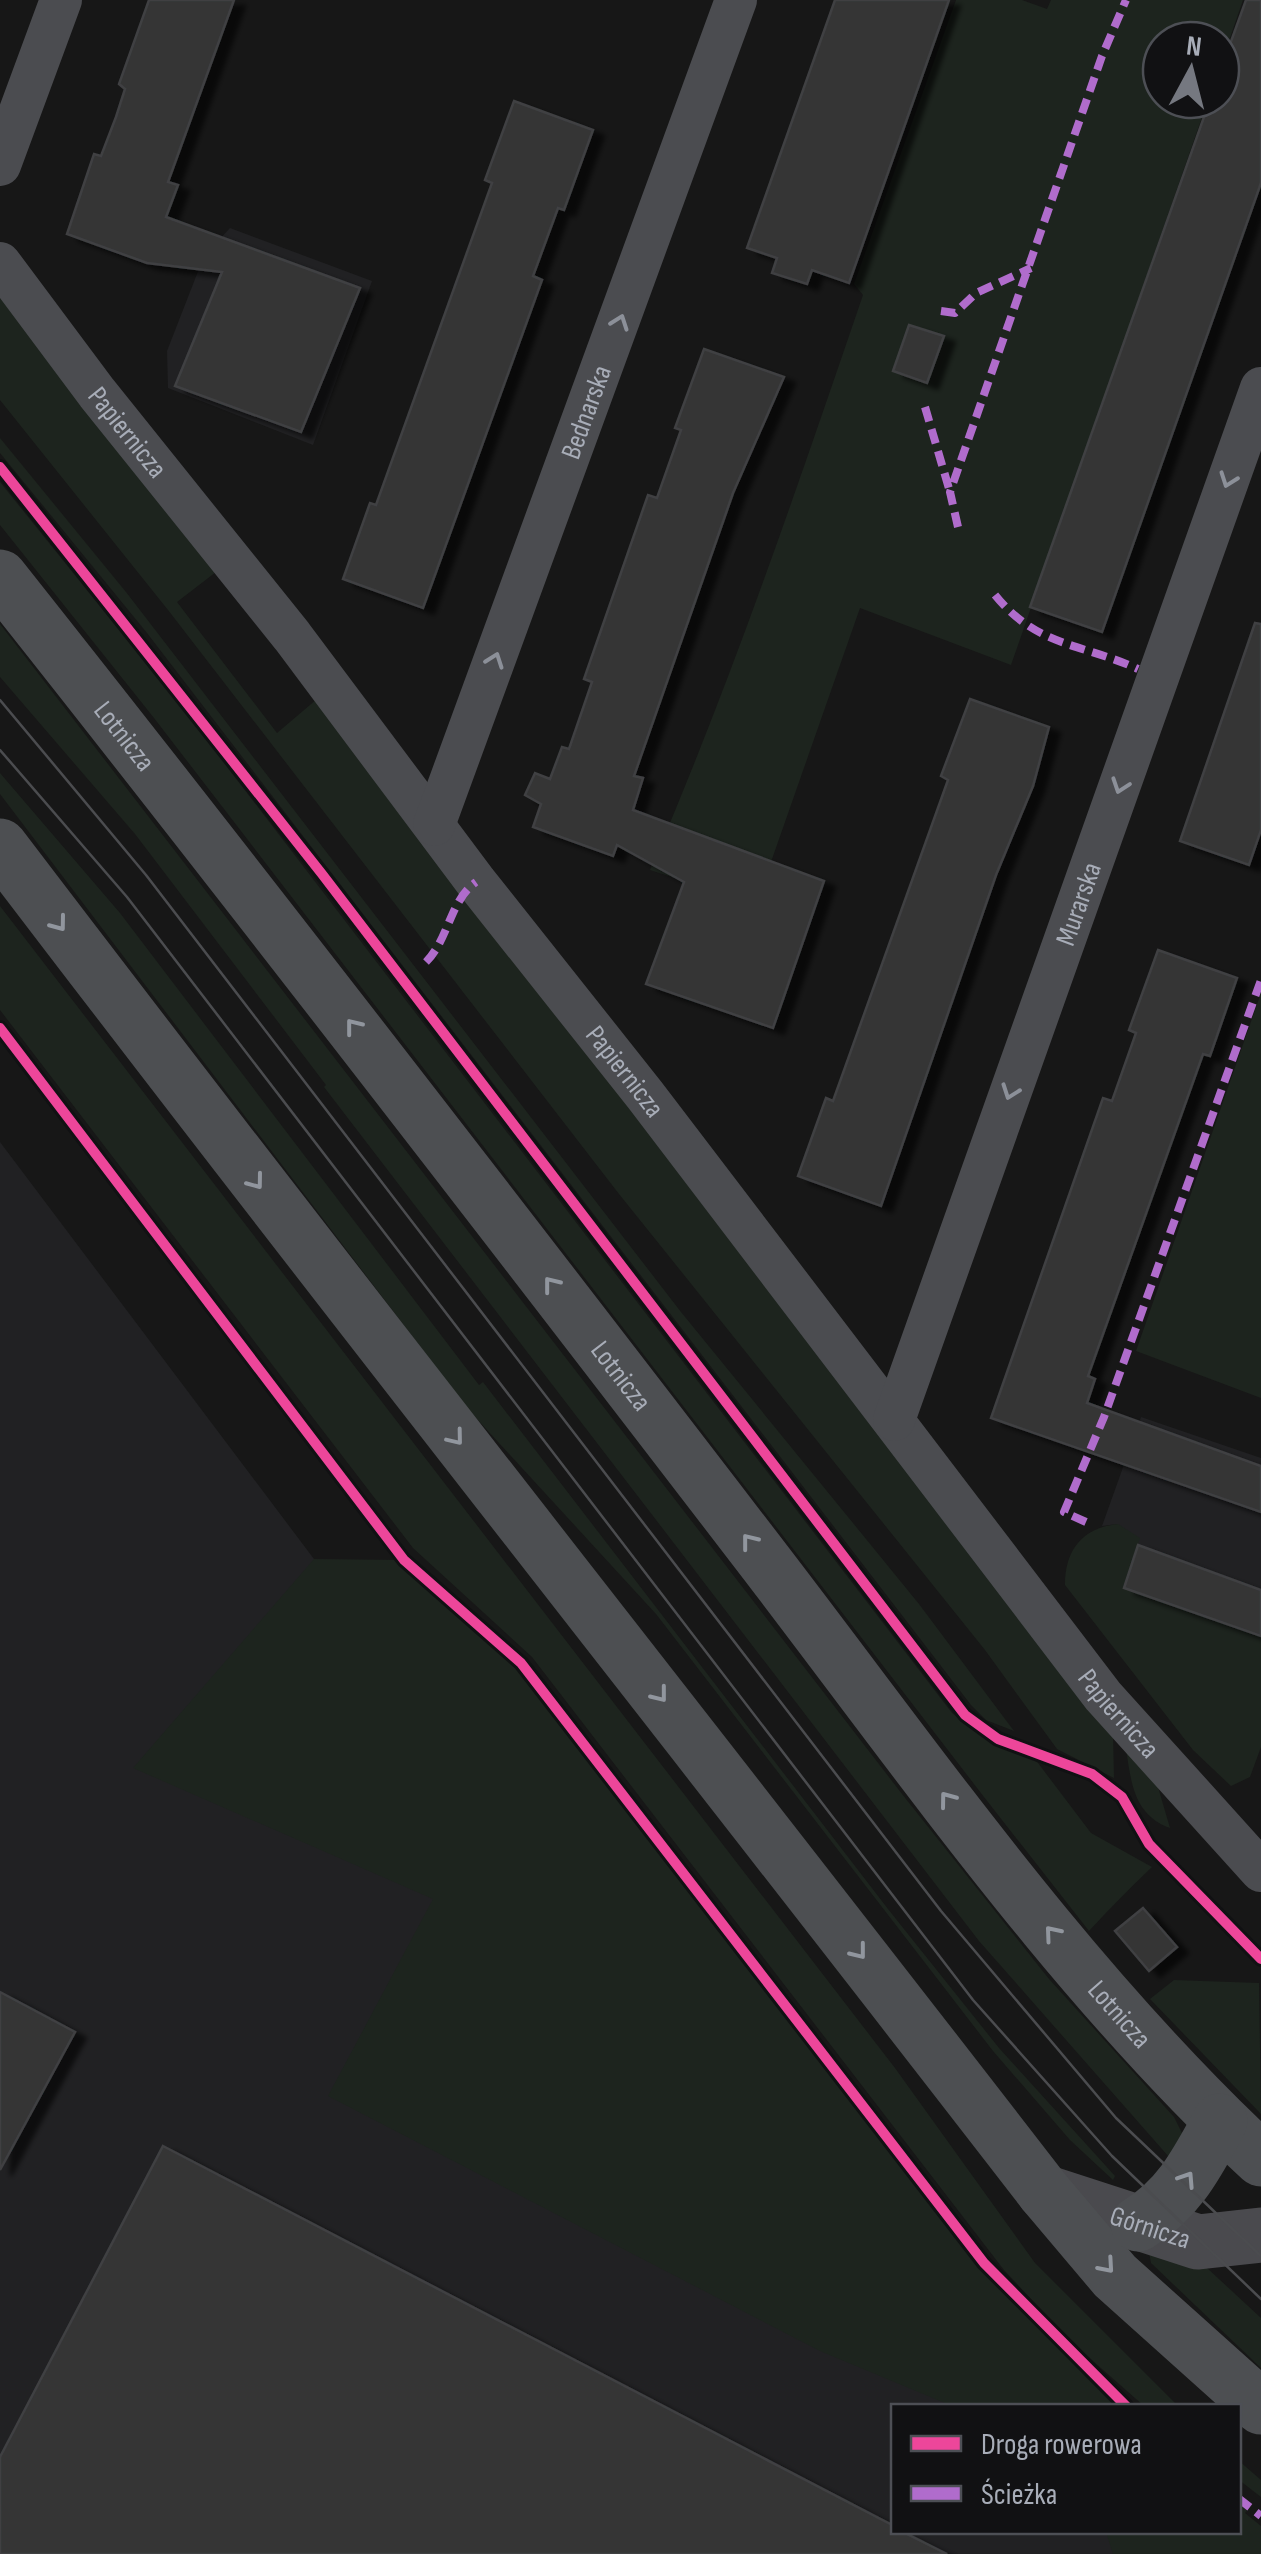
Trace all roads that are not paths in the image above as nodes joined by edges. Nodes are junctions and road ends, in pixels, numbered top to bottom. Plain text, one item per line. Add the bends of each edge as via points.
1 (61, 0) edge
2 (736, 0) edge
3 (16, 73) edge
4 (0, 165) edge
5 (0, 263) edge
6 (1261, 388) edge
7 (0, 577) edge
8 (434, 825) junction
9 (0, 846) edge
10 (894, 1420) junction
11 (1261, 1872) edge
12 (1220, 2121) junction
13 (1261, 2159) edge
14 (1044, 2192) junction
15 (1138, 2224) junction
16 (1261, 2235) edge
17 (1261, 2407) edge

1 - 3 street
8 -> 2 street, Bednarska
3 - 4 street
5 - 8 street, Papiernicza
6 -> 10 street, Murarska
12 -> 7 main road, Lotnicza via 1006,1877 250,891
8 - 10 street, Papiernicza
9 -> 14 main road via 344,1298 601,1618
10 - 11 street, Papiernicza via 1103,1696
12 - 13 main road, Lotnicza
15 -> 12 main road via 1184,2187
14 - 15 street, Górnicza
14 -> 17 main road via 1115,2276
15 - 16 street, Górnicza via 1198,2242

